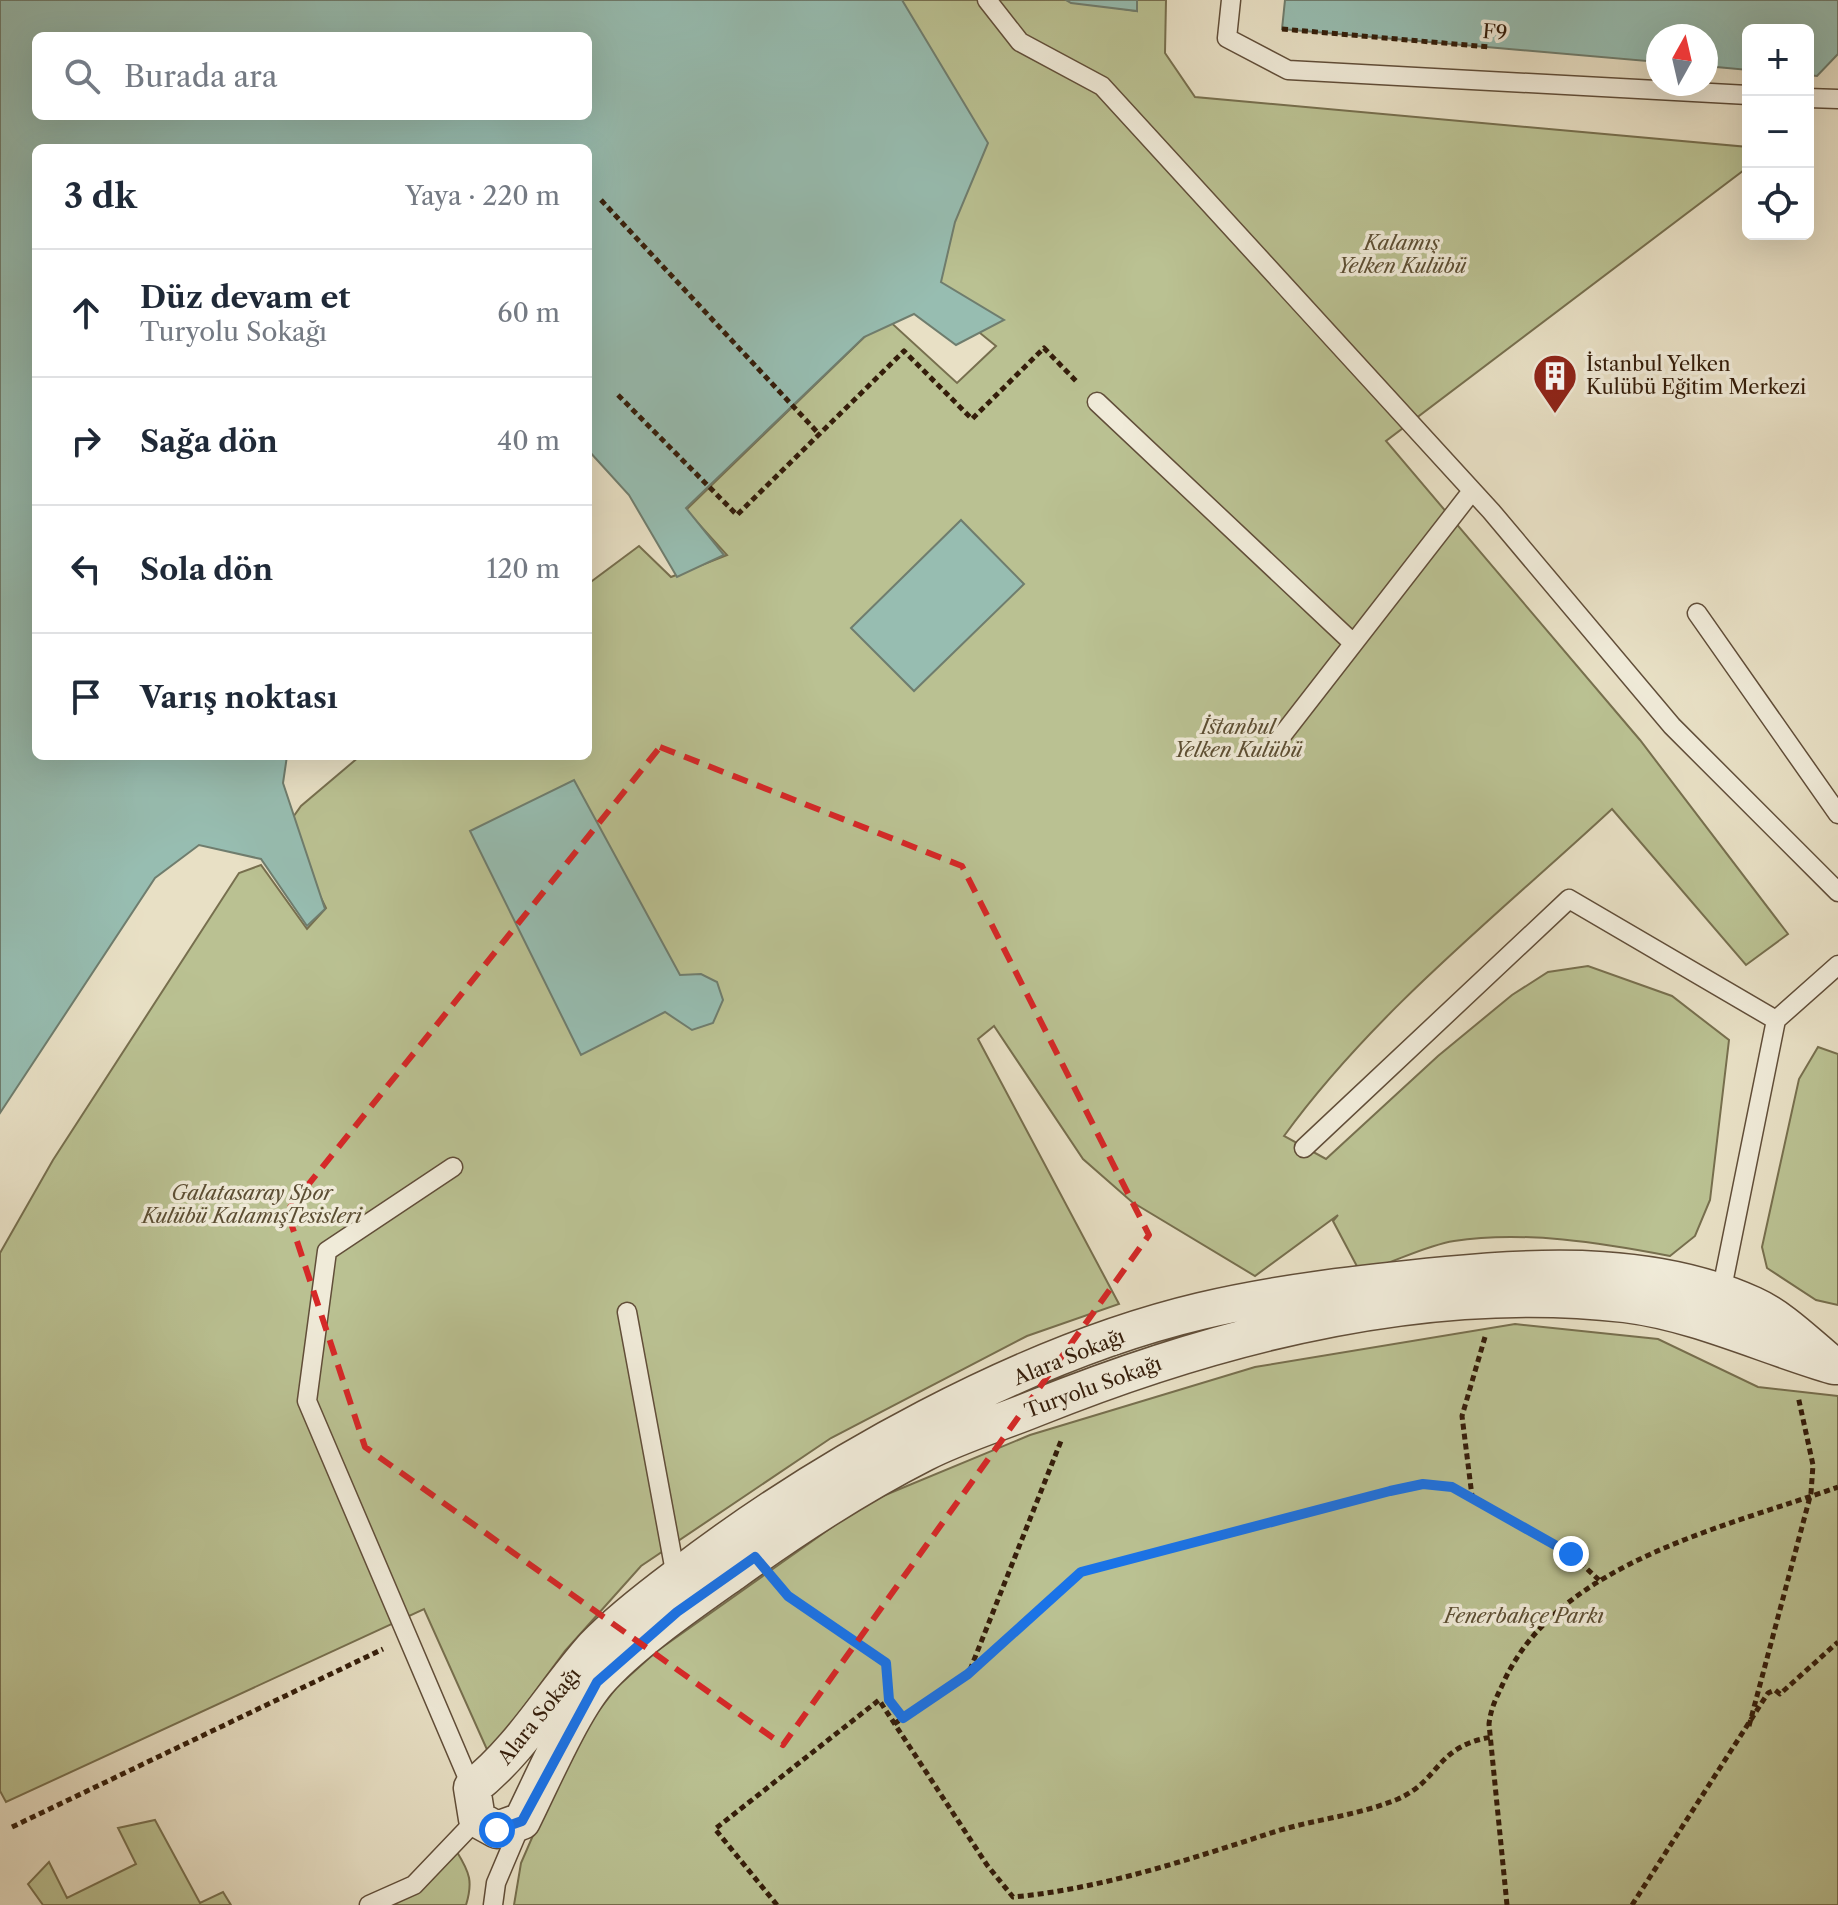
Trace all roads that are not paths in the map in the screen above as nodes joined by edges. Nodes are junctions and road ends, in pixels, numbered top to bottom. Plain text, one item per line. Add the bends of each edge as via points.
1 (987, 0) edge
2 (1231, 0) edge
3 (1742, 95) edge
4 (1814, 98) edge
5 (1838, 99) edge
6 (1097, 402) road end
7 (1472, 491) junction
8 (1697, 613) dead end
9 (1353, 643) junction
10 (1273, 747) dead end
11 (1838, 814) edge
12 (1838, 892) edge
13 (1838, 965) edge
14 (1776, 1020) junction
15 (1304, 1148) dead end
16 (453, 1167) dead end
17 (1721, 1293) junction
18 (627, 1312) dead end
19 (1836, 1366) edge
20 (676, 1577) junction
21 (492, 1814) junction
22 (369, 1905) edge
23 (493, 1905) edge

1 - 7 lane via 1020,42 1102,86
2 - 3 lane via 1227,38 1288,70
4 - 5 lane
6 - 9 lane
7 - 9 lane
7 - 12 lane via 1672,726
8 - 11 lane
9 - 10 lane
13 - 14 lane
14 - 15 lane via 1569,899
14 - 17 lane
16 - 21 lane via 327,1251 307,1401 406,1638
17 - 19 street, Alara Sokağı via 1758,1307
17 - 20 street, Alara Sokağı via 1690,1282 1616,1272 1518,1268 1295,1292 1199,1312 1037,1368 910,1428 787,1499
18 - 20 lane
19 - 21 street, Turyolu Sokağı via 1712,1324 1626,1305 1495,1301 1423,1306 1218,1342 927,1451 846,1496 677,1612 597,1682
20 - 21 street, Alara Sokağı via 596,1645 494,1770
21 - 22 lane via 414,1885
21 - 23 lane

